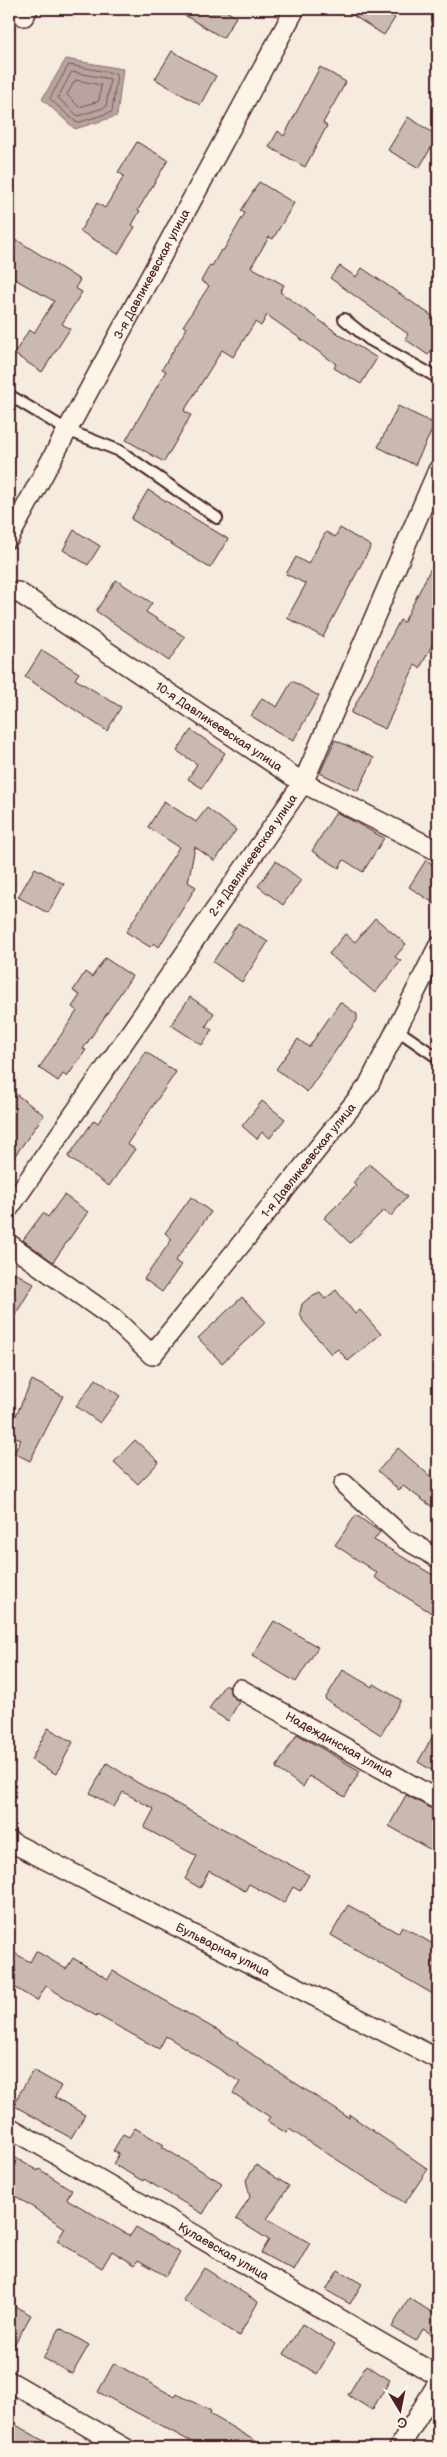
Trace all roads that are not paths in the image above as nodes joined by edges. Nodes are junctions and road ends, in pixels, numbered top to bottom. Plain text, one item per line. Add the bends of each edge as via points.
1 (295, 9) edge
2 (344, 319) dead end
3 (438, 378) edge
4 (9, 395) edge
5 (67, 430) junction
6 (438, 470) edge
7 (218, 518) dead end
8 (9, 538) edge
9 (9, 594) edge
10 (303, 783) junction
11 (438, 851) edge
12 (438, 947) edge
13 (396, 1029) junction
14 (438, 1058) edge
15 (9, 1208) edge
16 (9, 1244) edge
17 (344, 1484) dead end
18 (438, 1558) edge
19 (240, 1689) dead end
20 (438, 1800) edge
21 (9, 1841) edge
22 (438, 2059) edge
23 (9, 2127) edge
24 (438, 2376) edge
25 (9, 2381) edge
26 (438, 2383) edge
27 (125, 2448) edge
28 (399, 2448) edge

1 - 5 street, 3-я Давликеевская улица
2 - 3 lane via 370,340
4 - 5 lane
5 - 7 lane via 120,451
5 - 8 street, 3-я Давликеевская улица
6 - 10 street, 2-я Давликеевская улица
9 - 10 street, 10-я Давликеевская улица via 18,592
10 - 11 street, 10-я Давликеевская улица
10 - 15 street, 2-я Давликеевская улица
12 - 13 street, 1-я Давликеевская улица
13 - 14 lane
13 - 16 street, 1-я Давликеевская улица via 368,1086 152,1355 113,1318
17 - 18 street via 405,1539
19 - 20 street, Надеждинская улица
21 - 22 street, Бульварная улица
23 - 24 street, Кулаевская улица
25 - 27 street
26 - 28 street

